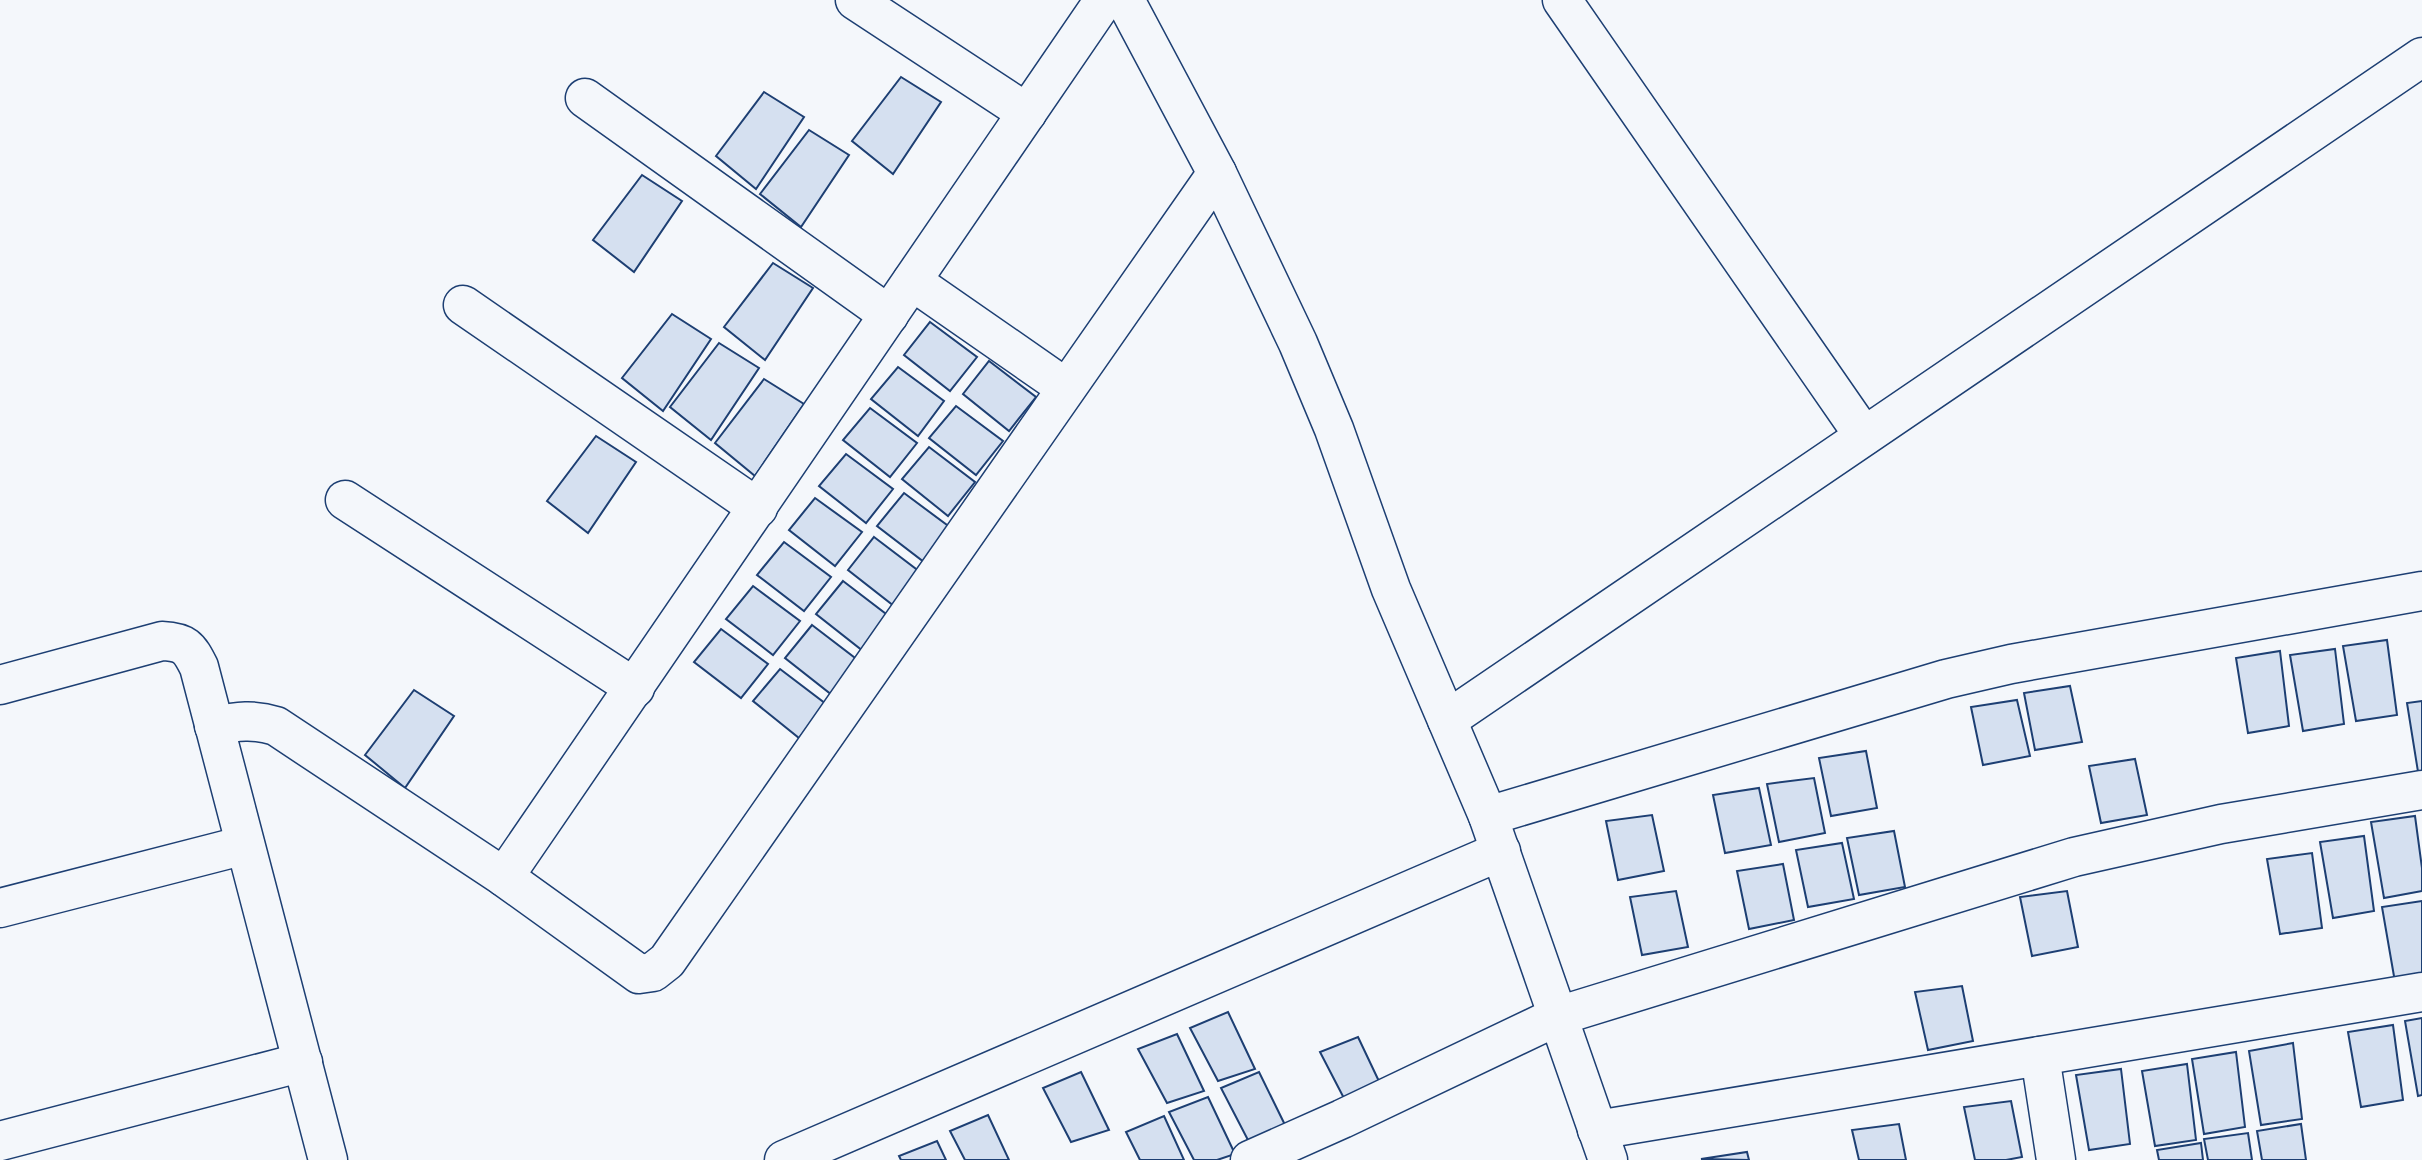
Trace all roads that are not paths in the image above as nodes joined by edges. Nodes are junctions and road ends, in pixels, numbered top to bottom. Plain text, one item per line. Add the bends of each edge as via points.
1 (855, 0) edge
2 (1104, 0) edge
3 (1125, 0) edge
4 (1562, 0) edge
5 (2422, 57) edge
6 (585, 98) dead end
7 (1027, 113) junction
8 (1217, 173) junction
9 (912, 281) junction
10 (463, 305) dead end
11 (889, 315) junction
12 (1066, 388) junction
13 (1864, 436) junction
14 (345, 500) dead end
15 (758, 508) junction
16 (2422, 591) edge
17 (0, 685) edge
18 (635, 688) junction
19 (1447, 720) junction
20 (214, 726) junction
21 (2422, 790) edge
22 (1488, 816) junction
23 (245, 845) junction
24 (1501, 851) junction
25 (504, 877) junction
26 (0, 908) edge
27 (2422, 992) edge
28 (1558, 1016) junction
29 (2040, 1056) junction
30 (303, 1062) junction
31 (0, 1141) edge
32 (1602, 1145) edge
33 (328, 1160) edge
34 (784, 1160) edge
35 (1250, 1160) edge
36 (2056, 1160) edge

1 - 7 street
2 - 7 street
3 - 8 street
4 - 13 street
5 - 13 street
6 - 11 street
7 - 9 street
8 - 12 street
8 - 19 street via 1298,343 1391,589
9 - 11 street
9 - 12 street
10 - 15 street
11 - 15 street
12 - 25 street via 667,961 653,972 639,974
13 - 19 street
14 - 18 street
15 - 18 street
16 - 22 street via 1946,679
17 - 20 street via 162,641 178,642 190,650 199,667
18 - 25 street
19 - 22 street
20 - 23 street
20 - 25 street via 246,720 276,726
21 - 28 street via 2221,824 2074,857
22 - 24 street
23 - 26 street
23 - 30 street
24 - 28 street
24 - 34 street
27 - 29 street
28 - 32 street
28 - 35 street
29 - 32 street
29 - 36 street
30 - 31 street
30 - 33 street

